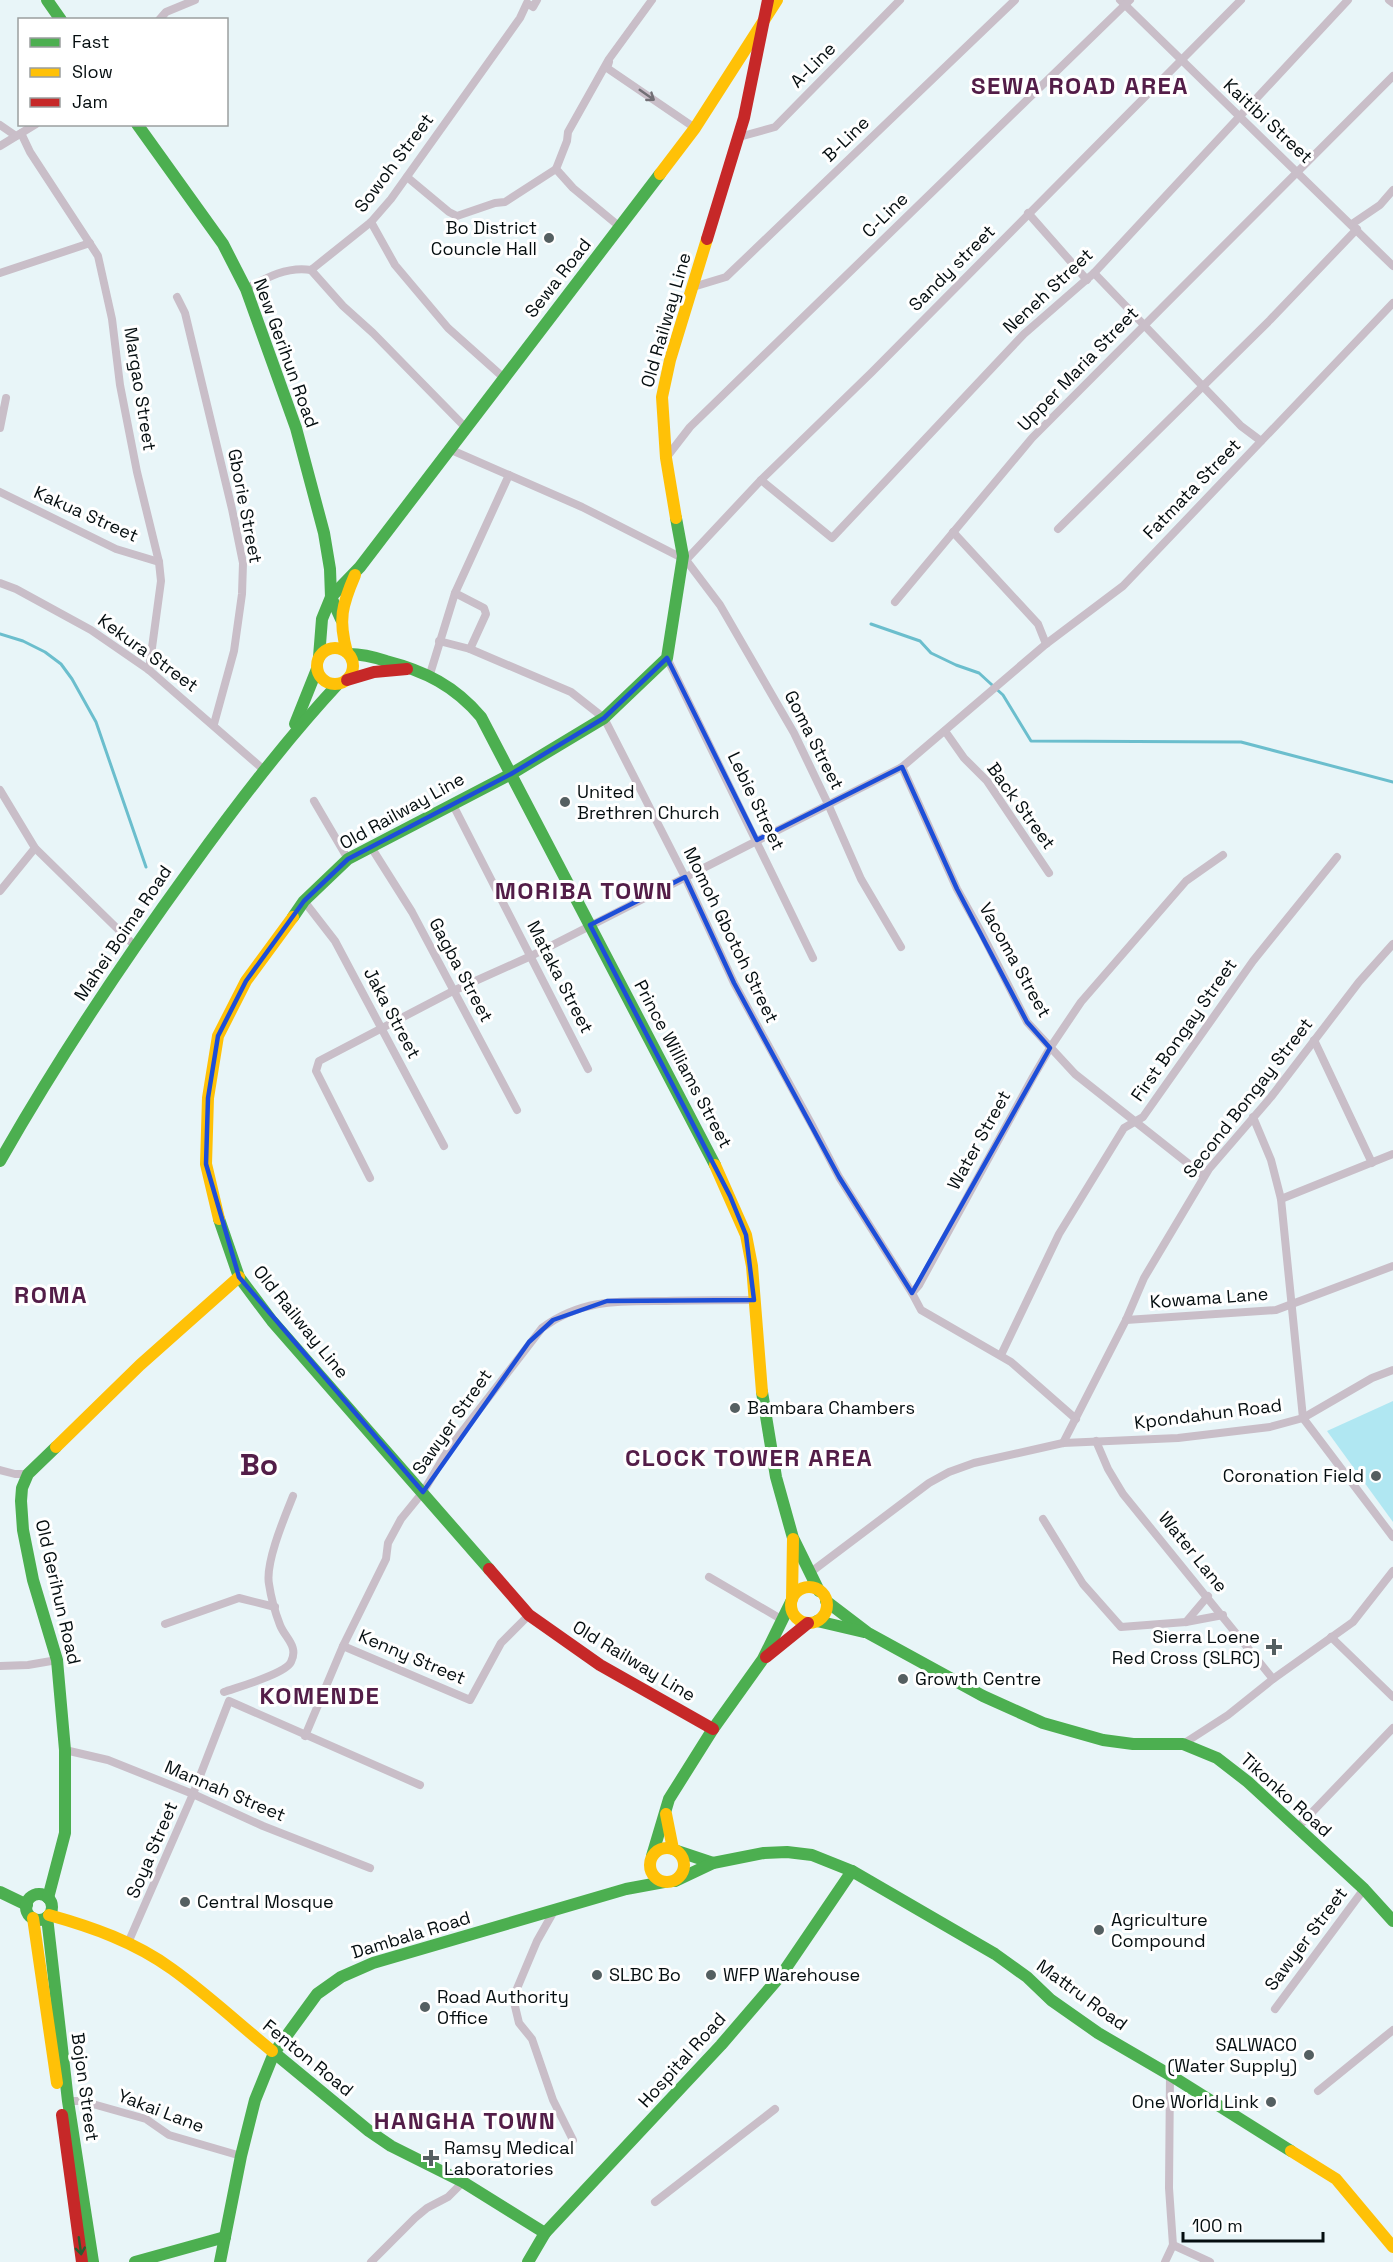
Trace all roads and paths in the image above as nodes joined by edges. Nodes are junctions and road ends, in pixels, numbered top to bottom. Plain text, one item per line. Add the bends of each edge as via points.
1 (47, 0) edge
2 (195, 0) edge
3 (537, 0) edge
4 (652, 0) edge
5 (768, 0) edge
6 (777, 0) edge
7 (900, 0) edge
8 (1015, 0) edge
9 (1241, 0) edge
10 (1348, 0) edge
11 (1125, 2) edge
12 (60, 18) edge
13 (161, 18) edge
14 (763, 21) junction
15 (609, 59) junction
16 (1180, 60) junction
17 (1393, 76) edge
18 (1240, 117) junction
19 (0, 124) edge
20 (33, 126) edge
21 (138, 126) edge
22 (695, 128) junction
23 (18, 135) junction
24 (739, 137) junction
25 (0, 146) edge
26 (556, 169) junction
27 (1297, 171) junction
28 (407, 177) junction
29 (1393, 190) edge
30 (1028, 213) junction
31 (371, 222) junction
32 (1354, 226) junction
33 (620, 227) junction
34 (90, 243) junction
35 (1393, 266) edge
36 (310, 270) junction
37 (0, 273) edge
38 (1094, 273) junction
39 (1087, 280) junction
40 (693, 287) junction
41 (246, 289) junction
42 (177, 297) dead end
43 (1393, 303) edge
44 (1144, 324) junction
45 (504, 378) junction
46 (1202, 385) junction
47 (6, 398) dead end
48 (0, 428) edge
49 (466, 428) junction
50 (1261, 441) junction
51 (449, 450) junction
52 (666, 458) junction
53 (509, 475) junction
54 (761, 480) junction
55 (0, 492) edge
56 (1058, 529) dead end
57 (953, 532) junction
58 (684, 558) junction
59 (159, 562) junction
60 (357, 570) junction
61 (0, 583) edge
62 (455, 593) junction
63 (331, 597) junction
64 (895, 602) dead end
65 (341, 619) junction
66 (439, 641) junction
67 (1046, 644) junction
68 (470, 648) junction
69 (348, 653) junction
70 (667, 658) junction
71 (318, 663) junction
72 (412, 669) junction
73 (149, 670) junction
74 (430, 674) junction
75 (342, 682) junction
76 (604, 718) junction
77 (214, 724) junction
78 (945, 731) junction
79 (291, 735) junction
80 (902, 767) junction
81 (264, 770) junction
82 (511, 774) junction
83 (0, 790) edge
84 (314, 801) dead end
85 (453, 803) junction
86 (828, 804) junction
87 (757, 840) junction
88 (371, 847) junction
89 (35, 848) junction
90 (1223, 855) dead end
91 (1338, 856) dead end
92 (348, 859) junction
93 (1049, 873) dead end
94 (685, 877) junction
95 (0, 891) edge
96 (304, 901) junction
97 (590, 925) junction
98 (1393, 944) edge
99 (134, 945) junction
100 (901, 947) dead end
101 (531, 956) junction
102 (813, 958) dead end
103 (453, 991) junction
104 (382, 1029) junction
105 (1314, 1040) junction
106 (1050, 1048) junction
107 (588, 1069) dead end
108 (517, 1110) dead end
109 (1253, 1117) junction
110 (1134, 1122) junction
111 (5, 1143) edge
112 (444, 1146) dead end
113 (1393, 1154) edge
114 (0, 1161) edge
115 (1372, 1162) junction
116 (1204, 1176) junction
117 (370, 1178) dead end
118 (1281, 1200) junction
119 (1393, 1266) edge
120 (239, 1277) junction
121 (912, 1293) junction
122 (754, 1300) junction
123 (1292, 1305) junction
124 (1126, 1320) junction
125 (1000, 1355) junction
126 (1393, 1370) edge
127 (1076, 1419) junction
128 (1303, 1419) junction
129 (1077, 1434) dead end
130 (1086, 1441) junction
131 (1096, 1441) junction
132 (1063, 1443) junction
133 (0, 1470) edge
134 (28, 1474) junction
135 (423, 1492) junction
136 (293, 1496) dead end
137 (1043, 1519) dead end
138 (1393, 1537) edge
139 (793, 1538) junction
140 (1393, 1571) edge
141 (811, 1572) junction
142 (709, 1576) dead end
143 (823, 1596) junction
144 (1208, 1596) junction
145 (791, 1601) junction
146 (275, 1607) junction
147 (530, 1615) junction
148 (1223, 1615) junction
149 (781, 1619) junction
150 (812, 1622) junction
151 (1186, 1622) junction
152 (165, 1624) dead end
153 (868, 1633) junction
154 (1331, 1637) junction
155 (343, 1646) junction
156 (763, 1659) junction
157 (57, 1660) junction
158 (0, 1666) edge
159 (1273, 1678) junction
160 (224, 1692) dead end
161 (1393, 1696) edge
162 (1393, 1728) edge
163 (713, 1729) junction
164 (305, 1736) junction
165 (1183, 1744) junction
166 (65, 1750) junction
167 (420, 1785) dead end
168 (194, 1794) junction
169 (665, 1810) junction
170 (1297, 1828) junction
171 (675, 1850) junction
172 (651, 1861) junction
173 (713, 1863) junction
174 (370, 1868) dead end
175 (852, 1871) junction
176 (669, 1881) junction
177 (626, 1889) junction
178 (1364, 1889) junction
179 (0, 1892) edge
180 (48, 1898) junction
181 (27, 1905) junction
182 (554, 1911) junction
183 (48, 1916) junction
184 (33, 1918) junction
185 (1393, 1921) edge
186 (128, 1943) junction
187 (1275, 2009) dead end
188 (1393, 2031) edge
189 (274, 2054) junction
190 (1170, 2075) junction
191 (1318, 2091) dead end
192 (68, 2101) junction
193 (775, 2109) dead end
194 (573, 2140) dead end
195 (241, 2156) junction
196 (463, 2182) junction
197 (655, 2202) dead end
198 (545, 2233) junction
199 (225, 2237) junction
200 (1173, 2245) junction
201 (1393, 2247) edge
202 (82, 2262) edge
203 (93, 2262) edge
204 (135, 2262) edge
205 (220, 2262) edge
206 (371, 2262) edge
207 (528, 2262) edge
208 (1165, 2262) edge
209 (1210, 2262) edge

1 - 12 street
2 - 13 street
3 - 28 street, Sowoh Street via 533,7 527,3
4 - 15 street
5 - 14 street, Old Railway Line
6 - 14 street, Sewa Road
7 - 24 street, A-Line via 775,127
8 - 40 street, B-Line via 726,277
9 - 16 street, Sandy street
10 - 18 street, Neneh Street
11 - 16 street, Kaitibi Street
11 - 52 street, C-Line via 690,427
14 - 22 street, Sewa Road
14 - 24 street, Old Railway Line
15 -> 22 street via 607,68
15 - 26 street via 568,132
16 - 18 street, Kaitibi Street
16 - 30 street, Sandy street
17 - 27 street, Upper Maria Street
18 - 27 street, Kaitibi Street
18 - 38 street, Neneh Street
19 - 23 street
20 - 23 street
21 - 41 street, New Gerihun Road via 223,244
22 - 33 street, Sewa Road
23 - 25 street
23 - 34 street, Margao Street
24 - 40 street, Old Railway Line
26 - 28 street via 505,202 457,216
26 - 33 street
27 - 32 street, Kaitibi Street
27 - 44 street, Upper Maria Street
28 - 31 street, Sowoh Street
29 - 32 street
30 - 39 street
30 - 54 street, Sandy street
31 - 36 street, Sowoh Street
31 - 45 street via 395,264 448,328
32 - 35 street, Kaitibi Street
32 - 46 street via 1270,320
33 - 45 street, Sewa Road
34 - 37 street
34 - 59 street, Margao Street via 98,256 112,319 120,385
36 - 41 street via 273,274
36 - 49 street
38 - 39 street, Neneh Street
38 - 44 street
39 - 54 street, Neneh Street via 1024,334 832,538
40 - 52 street, Old Railway Line via 662,397
41 - 63 street, New Gerihun Road via 296,428 324,533
42 - 77 street, Gborie Street via 243,563 234,651
43 - 50 street, Fatmata Street
44 - 46 street
44 - 57 street, Upper Maria Street via 1032,438
45 - 49 street, Sewa Road
46 - 50 street
46 - 56 street
47 - 48 street
49 - 51 street, Sewa Road
50 - 67 street, Fatmata Street via 1122,586
51 - 53 street
51 - 60 street, Sewa Road
52 - 58 street, Old Railway Line
53 - 58 street
53 - 62 street
54 - 58 street, Sandy street
55 - 59 street, Kakua Street via 116,549
57 - 64 street, Upper Maria Street
57 - 67 street via 1038,624
58 - 70 street, Old Railway Line
58 - 86 street, Goma Street via 726,615 794,733
59 - 73 street, Margao Street via 161,581
60 - 63 street
60 - 65 street
61 - 73 street, Kekura Street via 91,630
62 - 66 street
62 - 68 street via 486,611
63 - 65 street, New Gerihun Road
63 - 71 street via 322,619
65 - 69 street
66 - 68 street, Momoh Gbotoh Street
66 - 74 street
67 - 78 street, Fatmata Street
68 - 76 street, Momoh Gbotoh Street via 571,692
69 - 71 street via 332,648 326,650
69 - 72 street, Prince Williams Street
69 - 75 street via 353,666 351,675
70 - 76 street, Old Railway Line
70 - 87 street, Lebie Street
71 - 75 street via 323,680 330,684
71 - 79 street
72 - 74 street, Prince Williams Street
72 - 75 street, Prince Williams Street via 374,672
73 - 77 street, Kekura Street
74 - 82 street, Prince Williams Street via 472,704
75 - 79 street
76 - 82 street, Old Railway Line
76 - 94 street, Momoh Gbotoh Street
77 - 81 street, Kekura Street
78 - 80 street, Fatmata Street
78 - 93 street, Back Street via 987,781
79 - 81 street, Mahei Boima Road
80 - 86 street, Fatmata Street
80 - 106 street, Vacoma Street via 957,889 1027,1022
81 - 99 street, Mahei Boima Road
82 - 85 street, Old Railway Line
82 - 97 street, Prince Williams Street
83 - 89 street
84 - 92 street
85 - 88 street, Old Railway Line
85 - 101 street, Mataka Street
86 - 87 street, Fatmata Street
86 - 100 street, Goma Street via 861,879
87 - 94 street, Fatmata Street
87 - 102 street, Lebie Street
88 - 92 street, Old Railway Line
88 - 103 street, Gagba Street via 412,912
89 - 95 street
89 - 99 street
90 - 106 street, Water Street via 1186,881 1081,1002
91 - 110 street, First Bongay Street via 1253,961 1143,1117
92 - 96 street, Old Railway Line
94 - 97 street, Fatmata Street
94 - 121 street, Momoh Gbotoh Street via 734,983 839,1178
96 - 104 street, Jaka Street via 335,941
96 - 120 street, Old Railway Line via 246,981 219,1036 210,1088 206,1164 220,1225
97 - 101 street, Fatmata Street
97 - 122 street, Prince Williams Street via 730,1196 746,1235
98 - 105 street, Second Bongay Street
99 - 111 street, Mahei Boima Road
101 - 103 street, Fatmata Street
101 - 107 street, Mataka Street
103 - 104 street, Fatmata Street
103 - 108 street, Gagba Street
104 - 112 street, Jaka Street
104 - 117 street, Fatmata Street via 319,1061 316,1071
105 - 109 street, Second Bongay Street
105 - 115 street
106 - 110 street, Vacoma Street
106 - 121 street, Water Street
109 - 116 street, Second Bongay Street
109 - 118 street via 1271,1160
110 - 116 street, Vacoma Street
110 - 125 street, First Bongay Street via 1124,1128 1059,1234
111 - 114 street, Mahei Boima Road
113 - 115 street
115 - 118 street
116 - 124 street, Second Bongay Street via 1144,1278
118 - 123 street
119 - 123 street, Kowama Lane
120 - 134 street via 140,1365
120 - 135 street, Old Railway Line via 272,1322
121 - 125 street via 921,1310
122 - 135 street, Sawyer Street via 607,1301 553,1320 529,1342 448,1450
122 - 139 street, Prince Williams Street via 763,1400 776,1477
123 - 124 street, Kowama Lane via 1276,1310
123 - 128 street
124 - 127 street, Second Bongay Street
125 - 127 street
126 - 128 street, Kpondahun Road via 1372,1378
127 - 132 street, Second Bongay Street
128 - 131 street, Kpondahun Road via 1178,1438
128 - 138 street
129 - 130 street
130 - 131 street, Kpondahun Road
130 - 132 street, Kpondahun Road
131 - 144 street, Water Lane via 1123,1494
132 - 141 street via 949,1472
133 - 134 street
134 - 157 street, Old Gerihun Road via 22,1488 22,1530
135 - 147 street, Old Railway Line
135 - 155 street, Sawyer Street via 388,1543 386,1559
136 - 146 street via 276,1540 268,1581
137 - 151 street via 1083,1584 1121,1627
139 - 141 street
139 - 145 street
140 - 154 street via 1353,1622
141 - 143 street
142 - 149 street
143 - 145 street via 811,1587 802,1588
143 - 150 street via 824,1614
143 - 153 street
144 - 148 street, Water Lane
144 - 151 street
145 - 149 street
145 - 150 street via 795,1616
146 - 152 street via 239,1598
146 - 160 street via 280,1627 292,1643 290,1664 282,1671
147 - 155 street, Kenny Street via 501,1643 470,1700
147 - 163 street, Old Railway Line via 600,1665
148 - 151 street
148 - 159 street, Water Lane
149 - 156 street
150 - 153 street
150 - 156 street
153 - 165 street, Tikonko Road via 983,1696 1043,1723 1103,1740
154 - 159 street
154 - 161 street
155 - 164 street, Sawyer Street
156 - 163 street
157 - 158 street
157 - 166 street, Old Gerihun Road
159 - 165 street via 1228,1715
162 - 170 street
163 - 169 street
164 - 167 street
164 - 168 street, Soya Street via 228,1701
165 - 170 street, Tikonko Road via 1216,1758
166 - 168 street, Mannah Street via 108,1760
166 - 180 street, Old Gerihun Road via 64,1833
168 - 174 street, Mannah Street
168 - 186 street, Soya Street
169 - 171 street
169 - 172 street
170 - 178 street, Tikonko Road
171 - 172 street via 662,1849
171 - 173 street
171 - 176 street via 682,1856 684,1867
172 - 176 street via 654,1877
172 - 177 street, Dambala Road
173 - 175 street, Mattru Road via 764,1853 801,1852
173 - 176 street, Mattru Road
175 - 190 street, Mattru Road via 995,1954 1098,2033
175 - 198 street, Hospital Road via 782,1974 697,2072
176 - 177 street, Dambala Road
177 - 182 street, Dambala Road
178 - 185 street, Tikonko Road
178 - 187 street, Sawyer Street
179 - 181 street
180 - 181 street via 35,1895
180 - 183 street via 52,1907
181 - 184 street
182 - 189 street, Dambala Road via 374,1963 341,1977 317,1994
182 - 194 street via 513,1998 519,2023 532,2039 553,2100
183 - 184 street via 41,1920
183 - 186 street, Fenton Road via 82,1924
183 - 192 street, Bojon Street
184 -> 202 street, Bojon Street
186 - 189 street, Fenton Road via 171,1968
188 - 191 street
189 - 195 street, Dambala Road via 255,2100
189 - 196 street, Fenton Road via 391,2146
190 - 200 street
190 - 201 street, Mattru Road via 1336,2179
192 - 195 street, Yakai Lane via 82,2101 146,2119 169,2135
192 - 203 street, Bojon Street
193 - 197 street
195 - 199 street, Dambala Road
196 - 198 street, Fenton Road
196 - 206 street via 415,2218
198 - 207 street, Hospital Road
199 - 204 street
199 - 205 street, Dambala Road
200 - 208 street
200 - 209 street

